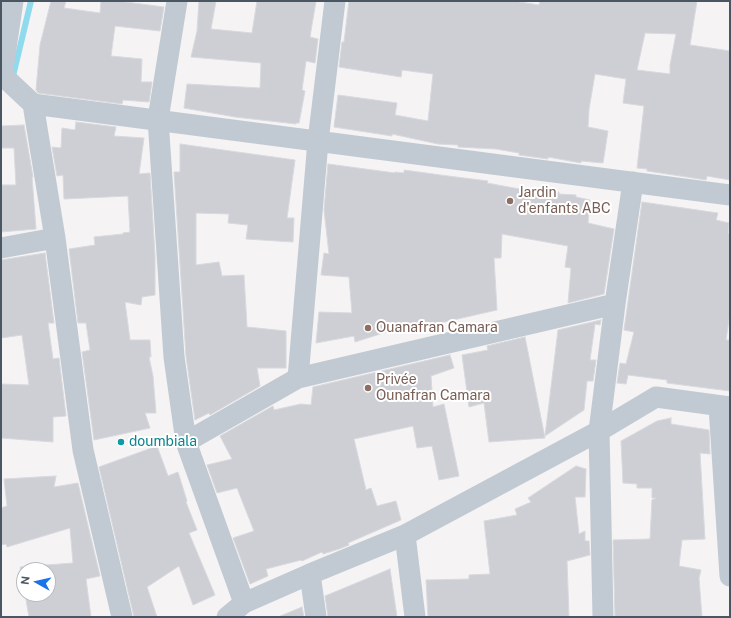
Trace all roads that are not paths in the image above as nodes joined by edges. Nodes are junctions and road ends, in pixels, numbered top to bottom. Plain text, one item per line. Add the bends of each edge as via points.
1 (13, 1) edge
2 (177, 1) edge
3 (335, 1) edge
4 (1, 75) edge
5 (33, 104) junction
6 (158, 119) junction
7 (318, 141) junction
8 (632, 182) junction
9 (730, 195) edge
10 (56, 238) junction
11 (1, 248) edge
12 (615, 304) junction
13 (298, 378) junction
14 (725, 407) edge
15 (599, 431) junction
16 (186, 442) junction
17 (405, 534) junction
18 (310, 574) junction
19 (730, 576) edge
20 (244, 603) junction
21 (122, 617) edge
22 (227, 617) edge
23 (316, 617) edge
24 (415, 617) edge
25 (603, 617) edge

1 - 4 street
2 - 6 street
3 - 7 street
4 - 5 street
5 - 6 street
5 - 10 street
6 - 7 street
6 - 16 street via 174,357
7 - 8 street
7 - 13 street
8 - 9 street
8 - 12 street
10 - 11 street
10 - 21 street via 83,450
12 - 13 street
12 - 15 street
13 - 16 street
14 - 15 street via 656,397
14 - 19 street
15 - 17 street
15 - 25 street
16 - 20 street
17 - 18 street
17 - 24 street
18 - 20 street
18 - 23 street
20 - 22 street

